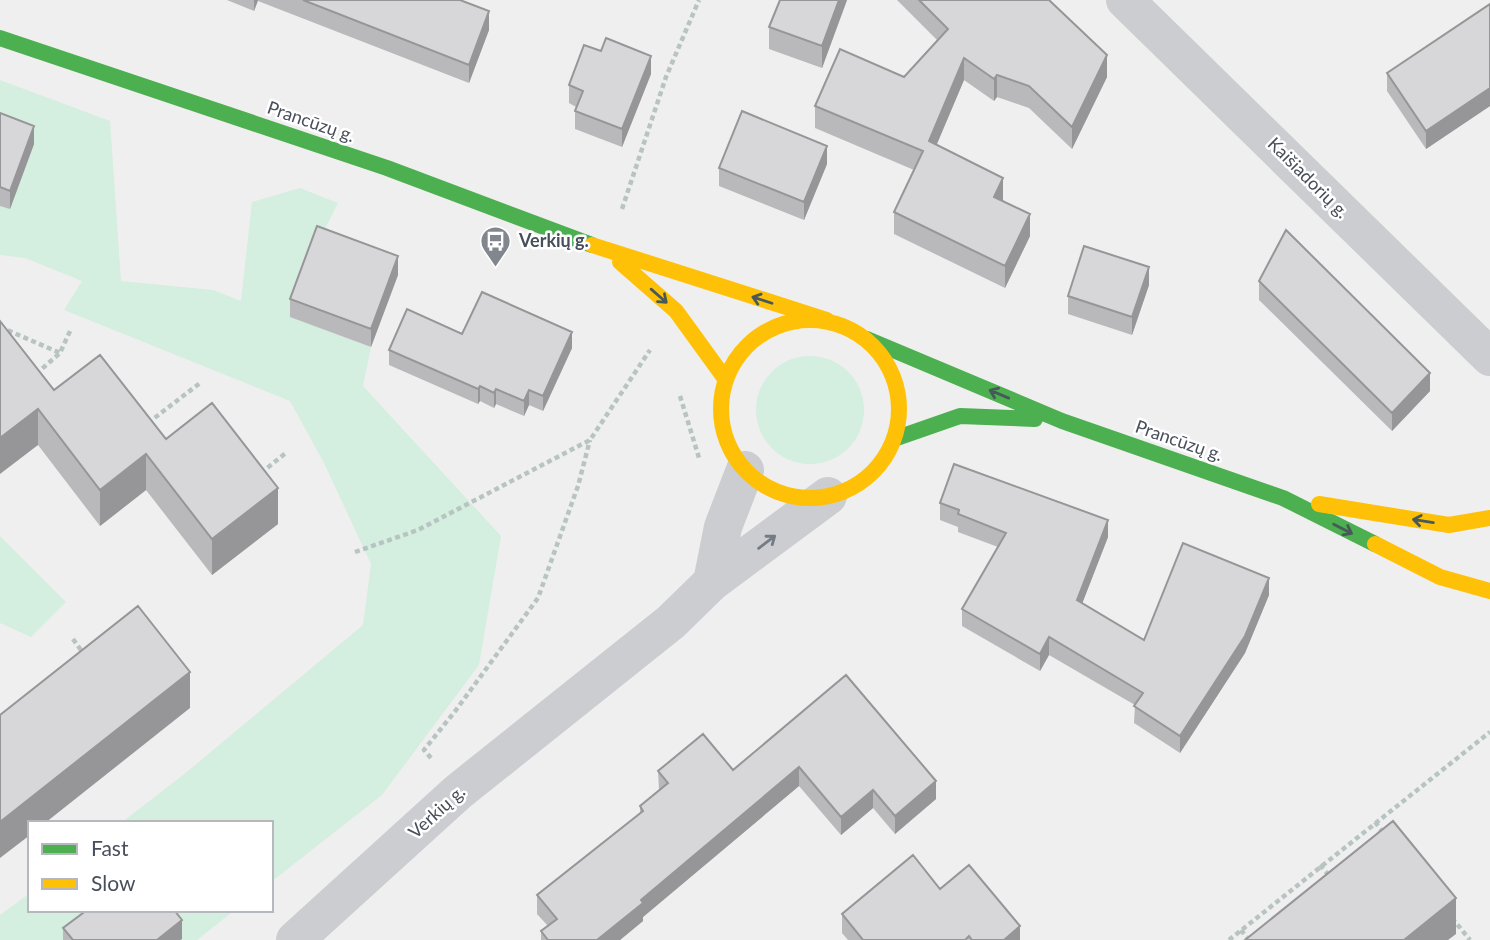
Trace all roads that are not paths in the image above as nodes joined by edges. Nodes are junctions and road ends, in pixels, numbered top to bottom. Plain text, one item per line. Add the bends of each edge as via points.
1 (1125, 0) edge
2 (0, 38) edge
3 (608, 251) junction
4 (828, 320) junction
5 (867, 339) junction
6 (1490, 357) edge
7 (726, 380) junction
8 (1062, 421) junction
9 (894, 439) junction
10 (745, 470) junction
11 (828, 496) junction
12 (1283, 498) junction
13 (1490, 518) edge
14 (712, 582) junction
15 (1490, 591) edge
16 (295, 940) edge

1 - 6 street, Kaišiadorių g.
2 - 3 street, Prancūzų g. via 387,168
4 -> 3 street, Prancūzų g.
3 -> 7 street, Prancūzų g. via 676,311
4 - 5 street
4 - 7 street via 777,325 755,338 737,357
8 -> 5 street, Prancūzų g.
5 - 9 street via 882,355 899,396
7 - 10 street via 723,427
8 - 9 street, Prancūzų g. via 961,416
8 - 12 street, Prancūzų g.
9 - 11 street via 869,476
10 - 11 street via 783,494
10 - 14 street via 723,527
14 -> 11 street, Verkių g.
13 -> 12 street, Prancūzų g. via 1449,525
12 -> 15 street, Prancūzų g. via 1440,577
14 - 16 street, Verkių g. via 671,622 458,792

